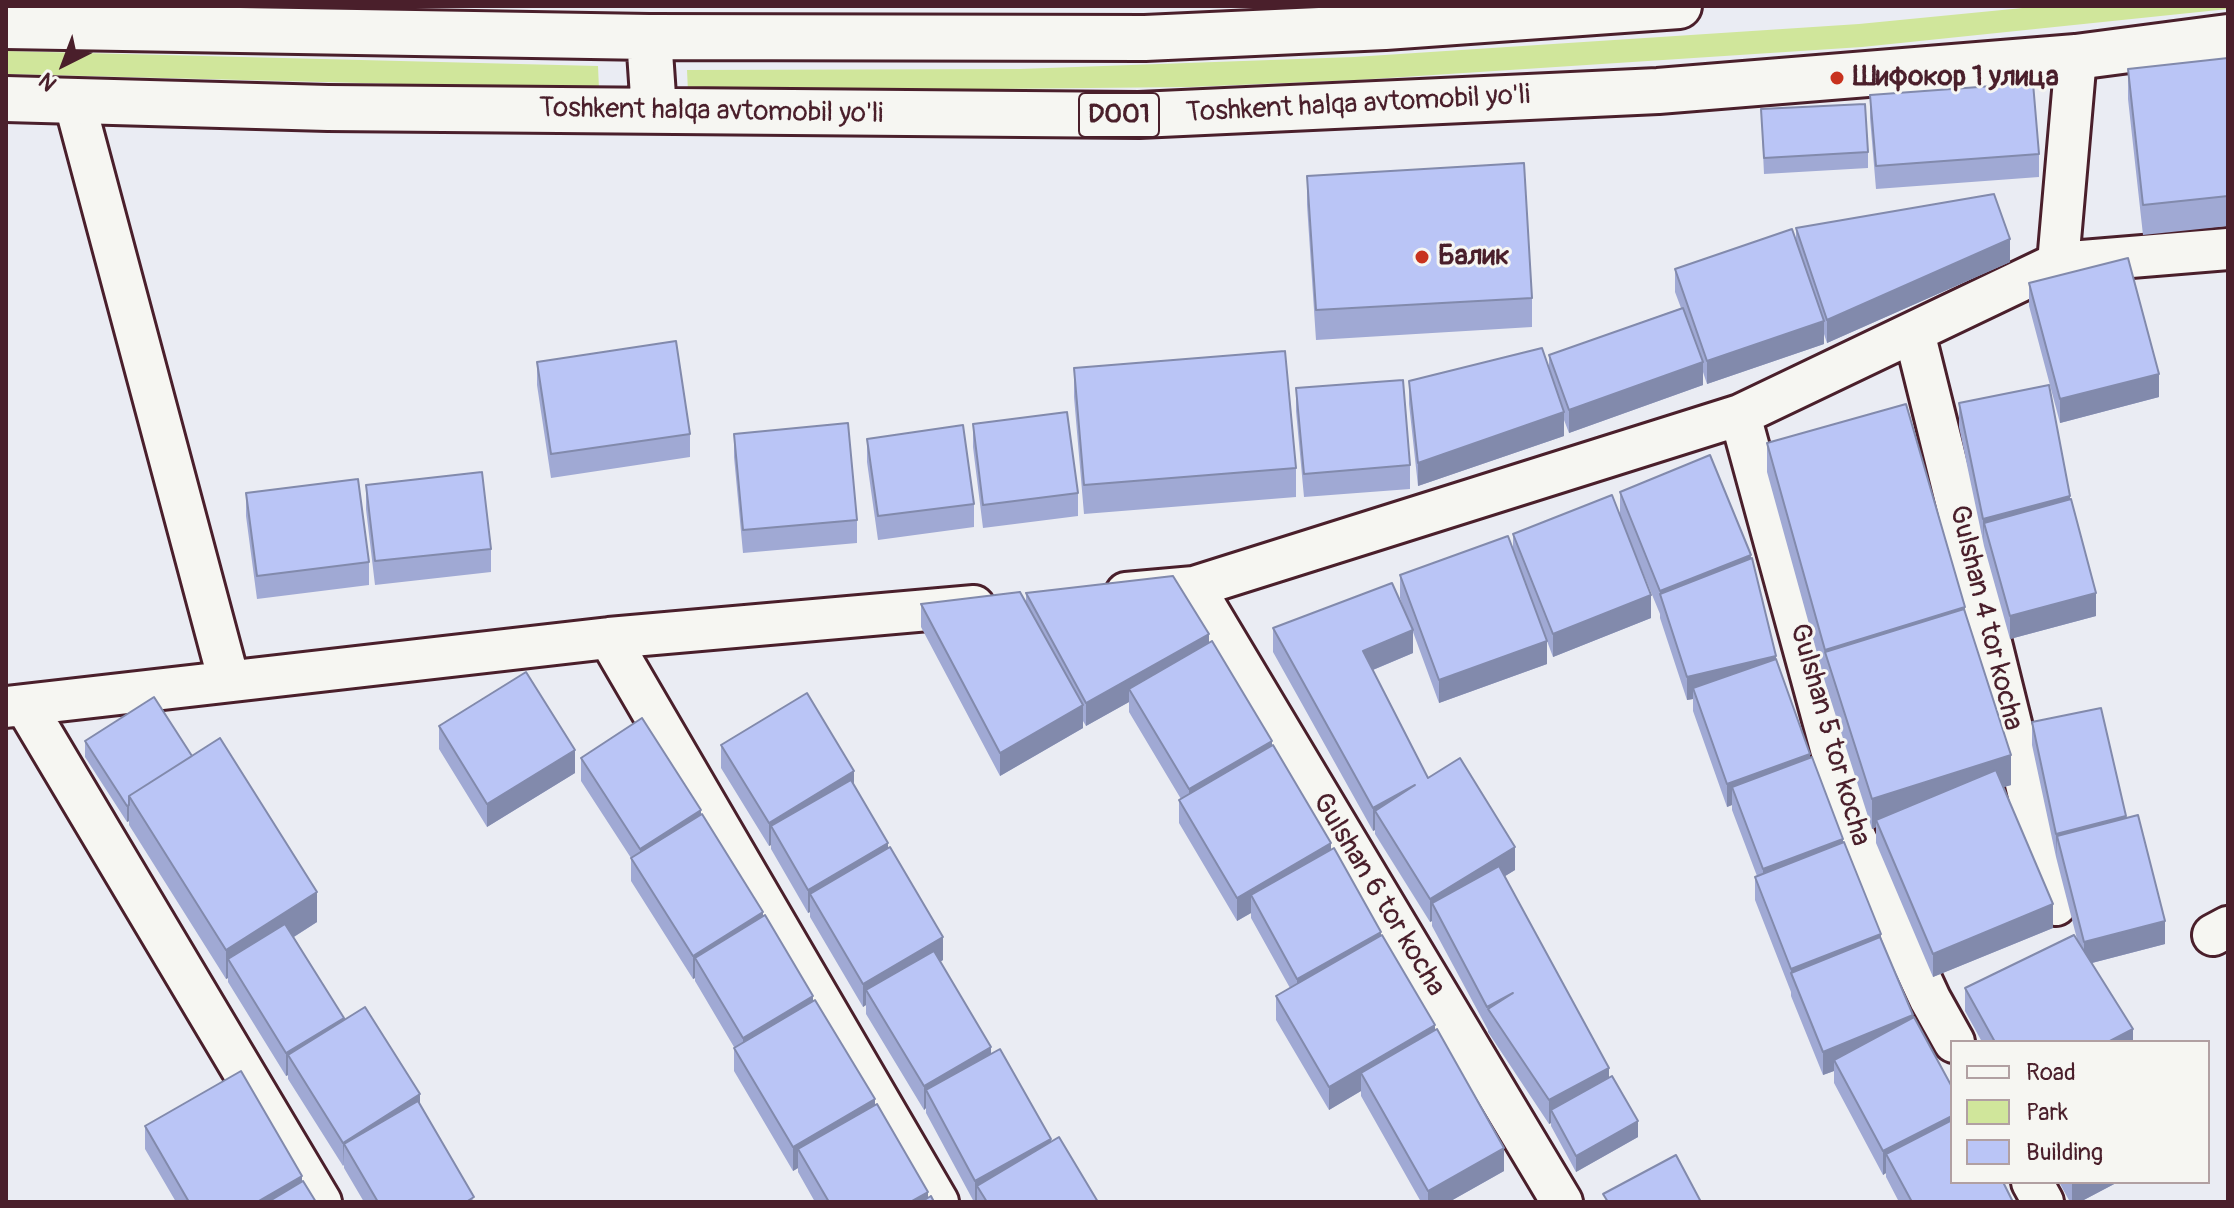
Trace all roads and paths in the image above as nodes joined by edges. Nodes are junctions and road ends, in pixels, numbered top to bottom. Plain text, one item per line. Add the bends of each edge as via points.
1 (1679, 6) edge
2 (64, 17) edge
3 (6, 26) edge
4 (649, 37) junction
5 (2228, 37) edge
6 (2076, 57) junction
7 (6, 99) edge
8 (74, 100) junction
9 (654, 111) junction
10 (2228, 249) edge
11 (2058, 263) junction
12 (1914, 332) junction
13 (1740, 415) junction
14 (1194, 587) junction
15 (1083, 597) edge
16 (1004, 604) edge
17 (609, 638) junction
18 (229, 681) junction
19 (16, 706) edge
20 (2056, 905) edge
21 (1953, 1040) edge
22 (2033, 1184) edge
23 (321, 1202) edge
24 (938, 1202) edge
25 (1562, 1202) edge
26 (2043, 1202) edge

1 - 4 highway via 1145,38
2 - 3 highway
2 - 4 highway
4 - 9 highway
5 - 6 highway, Toshkent halqa avtomobil yo'li / D001
6 - 9 highway, Toshkent halqa avtomobil yo'li / D001 via 1658,91 1139,115
6 - 11 street
7 - 8 highway, Toshkent halqa avtomobil yo'li / D001
8 - 9 highway, Toshkent halqa avtomobil yo'li / D001
8 - 18 street
10 - 11 street
11 - 12 street
12 - 13 street
12 - 20 street, Gulshan 4 tor kocha
13 - 14 street
13 - 21 street, Gulshan 5 tor kocha via 1855,837
14 - 15 street
14 - 25 street, Gulshan 6 tor kocha
16 - 17 street
17 - 18 street
17 - 24 street
18 - 19 street
19 - 23 street
22 - 26 street

